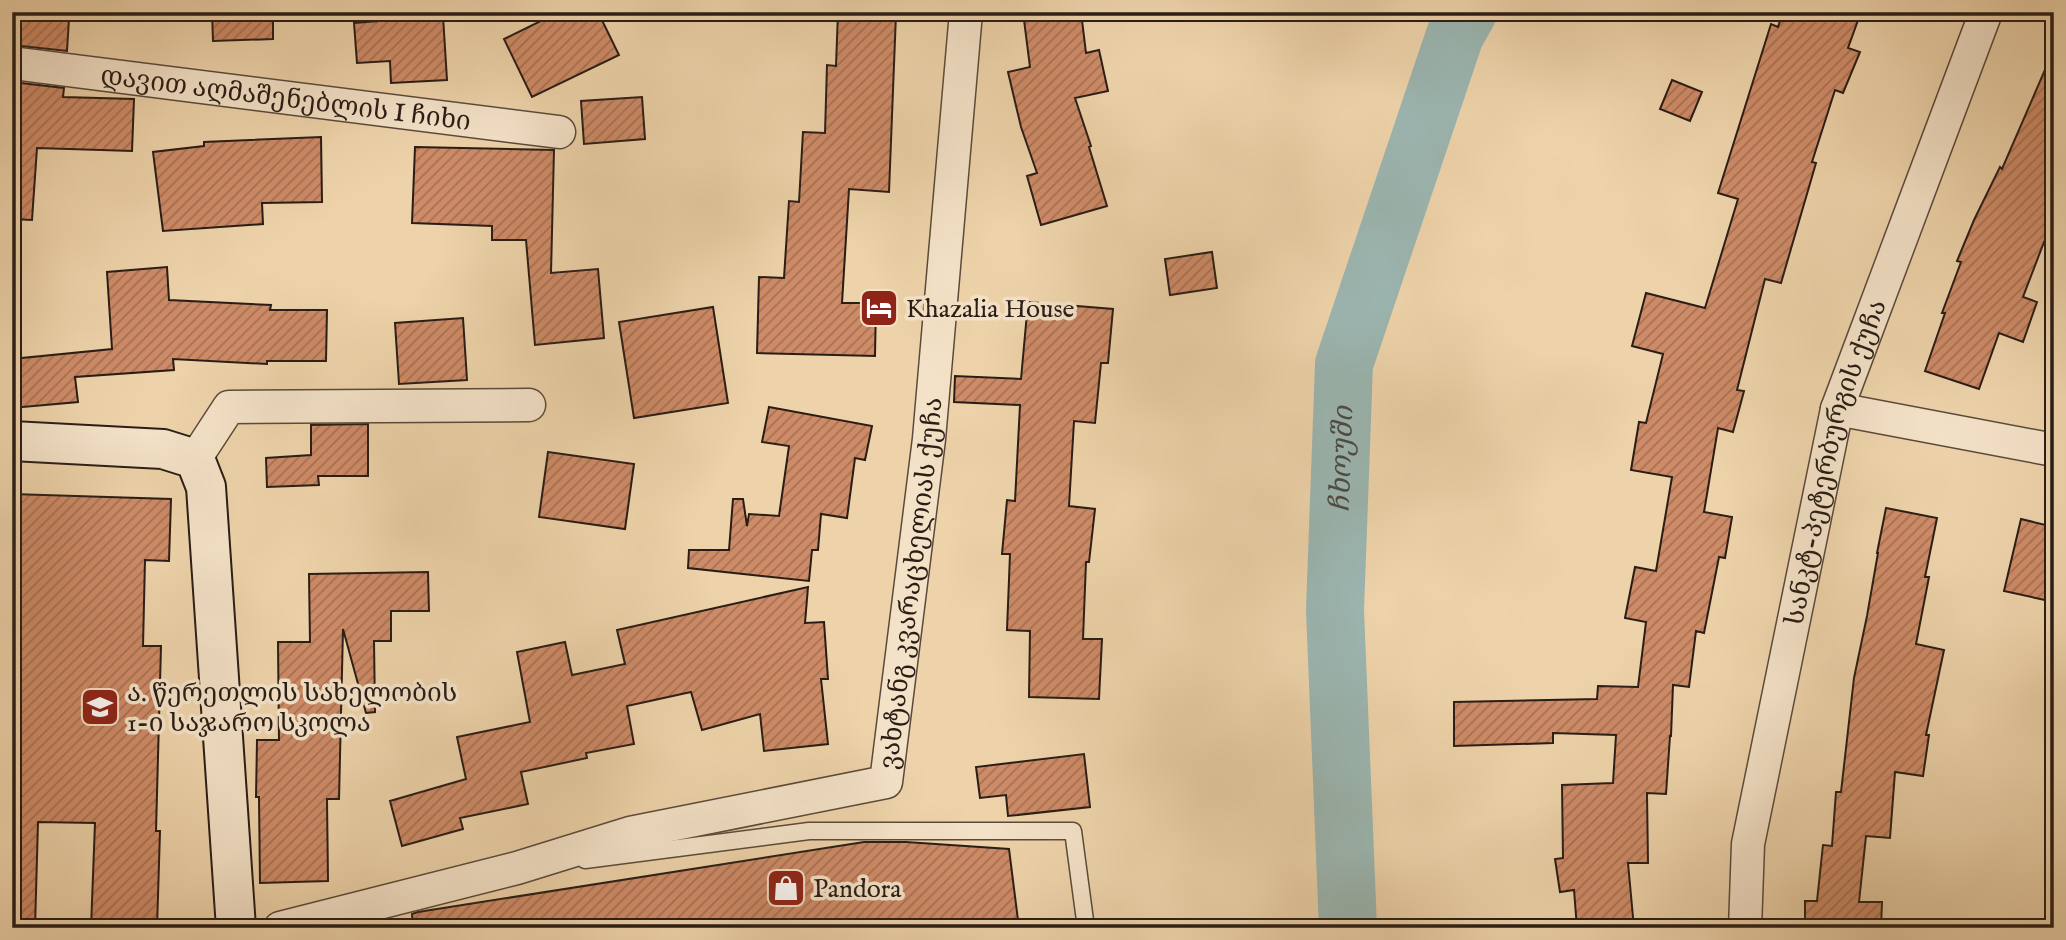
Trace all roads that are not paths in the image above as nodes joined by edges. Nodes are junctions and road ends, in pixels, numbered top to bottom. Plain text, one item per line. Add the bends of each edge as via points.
1 (965, 12) edge
2 (1986, 12) edge
3 (12, 63) edge
4 (559, 132) dead end
5 (529, 405) dead end
6 (1837, 409) junction
7 (12, 441) edge
8 (2054, 450) edge
9 (195, 459) junction
10 (517, 868) junction
11 (331, 921) edge
12 (236, 928) edge
13 (280, 928) edge
14 (1086, 928) edge
15 (1745, 928) edge

1 - 10 street, ვახტანგ კვარაცხელიას ქუჩა via 929,439 886,782 630,833
2 - 6 street, სანკტ-პეტერბურგის ქუჩა
3 - 4 street, დავით აღმაშენებლის I ჩიხი
5 - 9 street via 229,407
6 - 8 street
6 - 15 street, სანკტ-პეტერბურგის ქუჩა via 1748,844
7 - 9 main road via 163,449
9 - 12 main road via 206,487
10 - 11 street, ვახტანგ კვარაცხელიას ქუჩა
10 - 14 lane via 809,831 1073,831
11 - 13 street, ვახტანგ კვარაცხელიას ქუჩა

